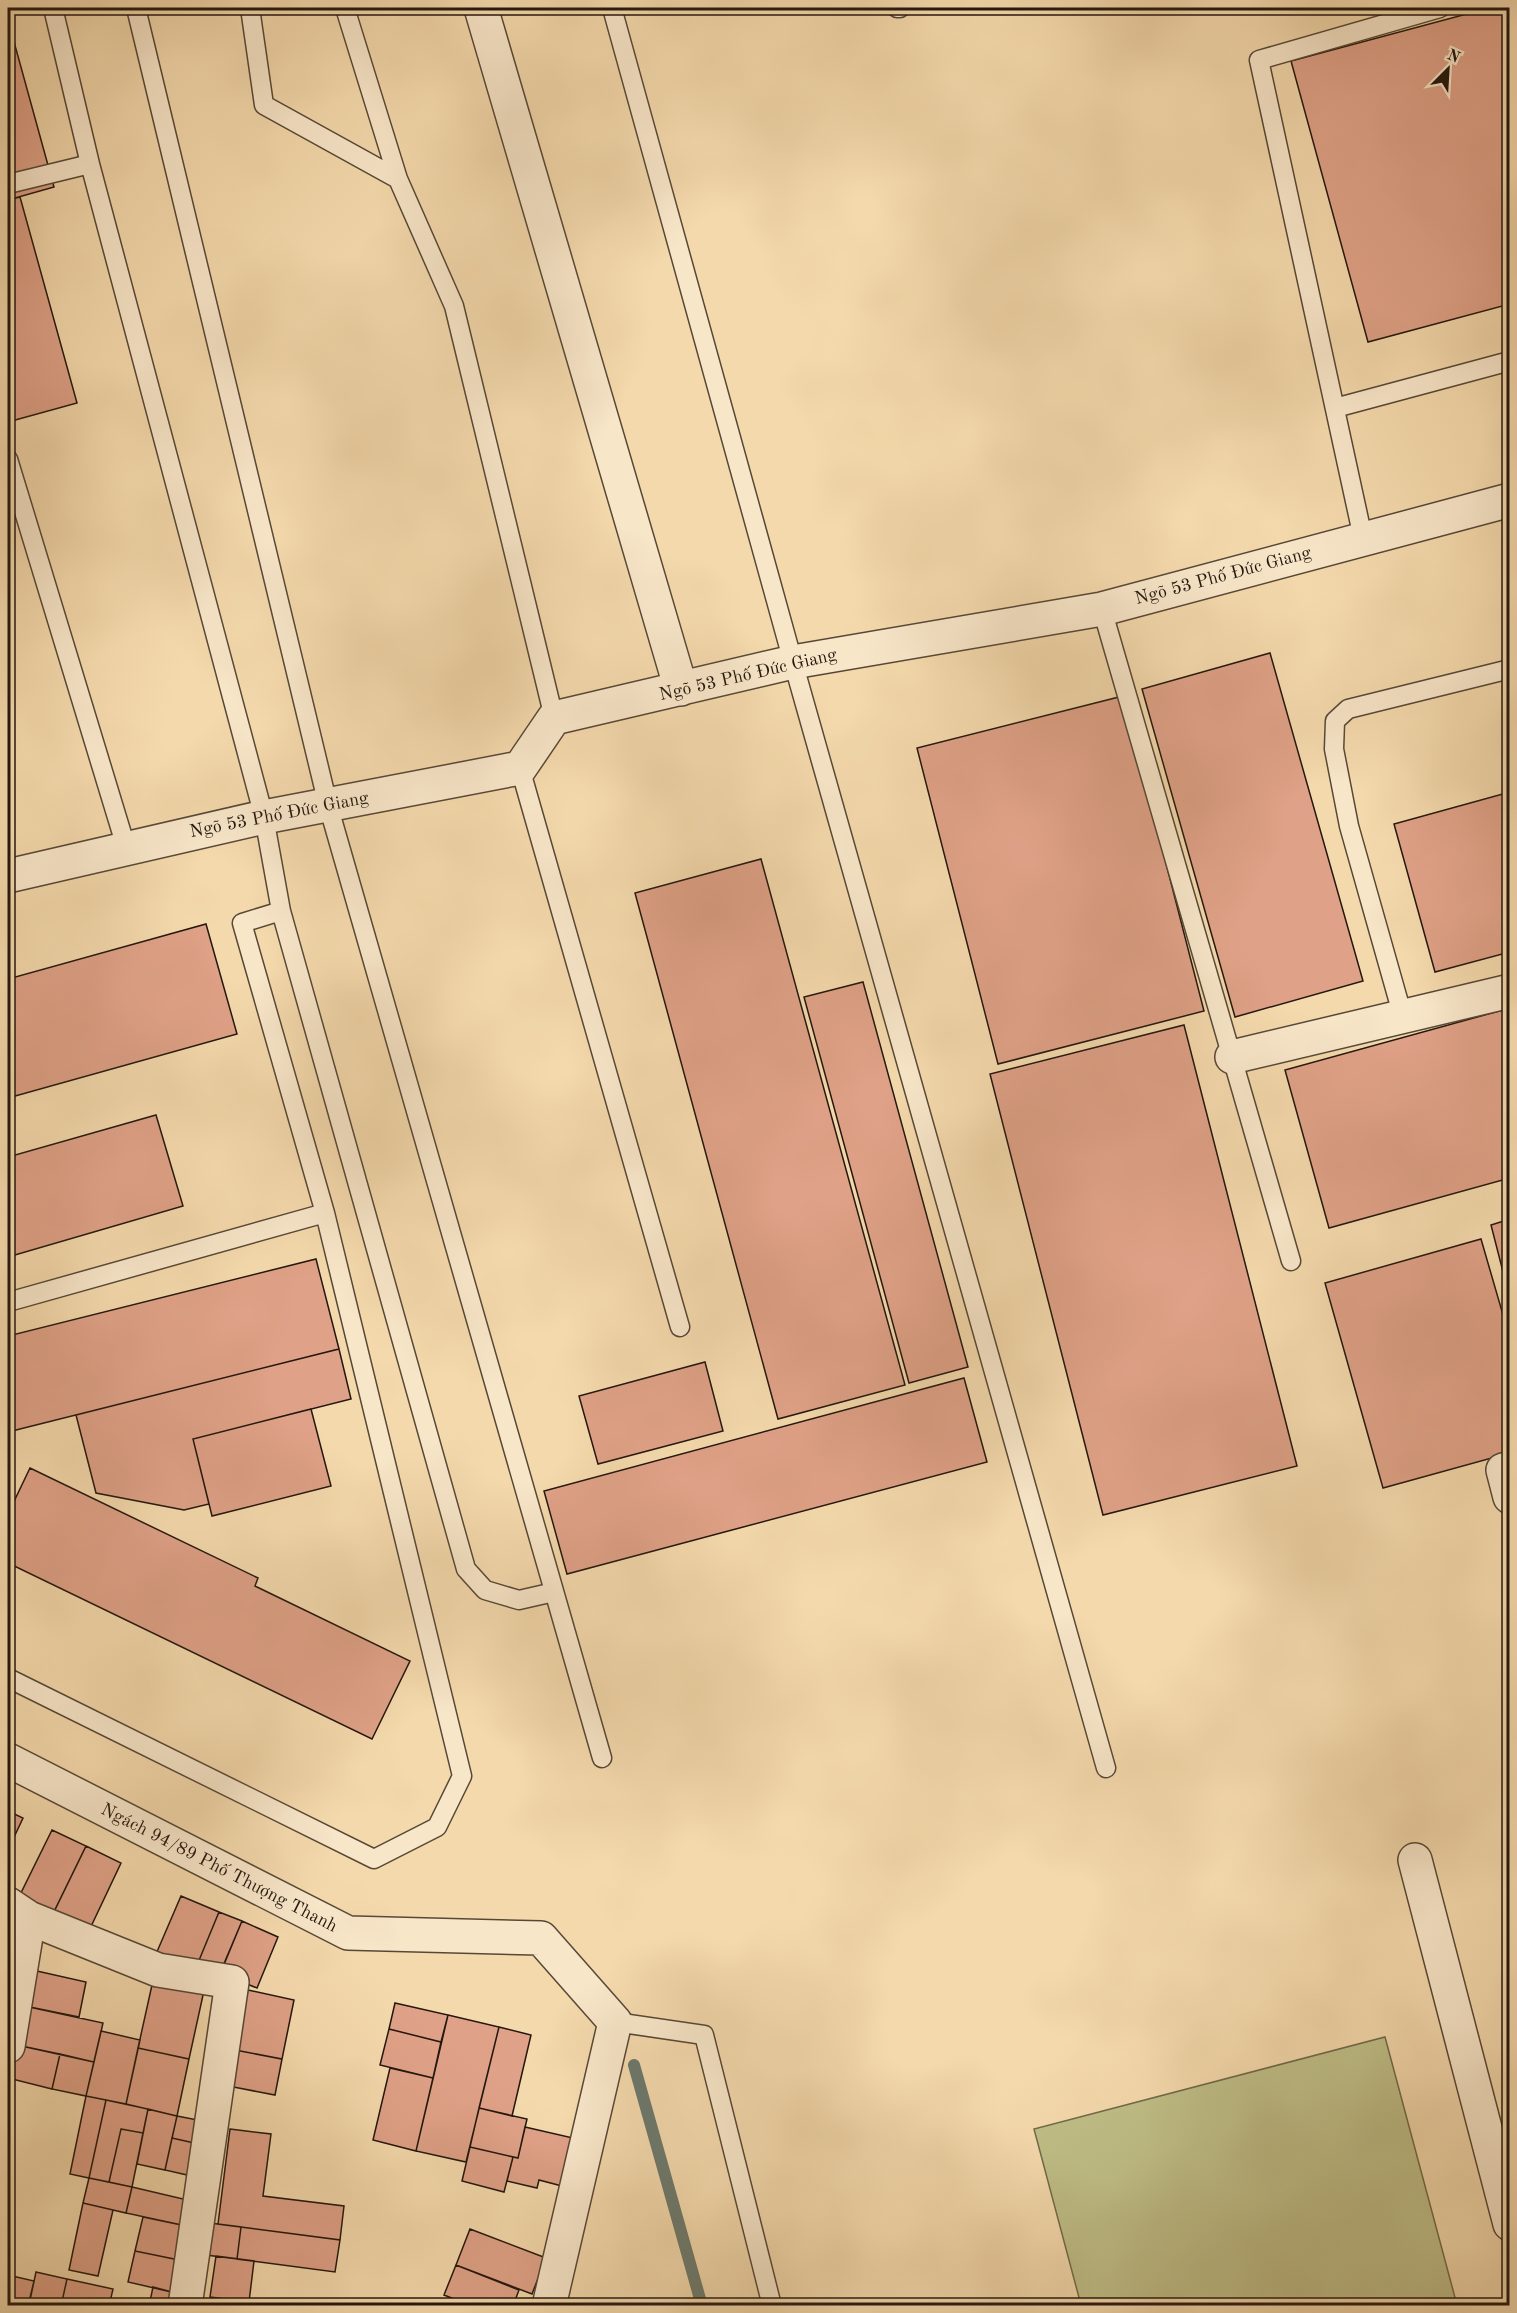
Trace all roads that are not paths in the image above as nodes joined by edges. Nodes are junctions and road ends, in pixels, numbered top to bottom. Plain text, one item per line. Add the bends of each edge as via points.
1 (53, 8) edge
2 (136, 8) edge
3 (250, 8) edge
4 (345, 8) edge
5 (481, 8) edge
6 (612, 8) edge
7 (1440, 8) edge
8 (90, 164) junction
9 (398, 179) junction
10 (8, 184) edge
11 (1509, 361) edge
12 (1335, 408) junction
13 (8, 459) edge
14 (1509, 500) edge
15 (1363, 538) junction
16 (1102, 609) junction
17 (793, 662) junction
18 (1509, 669) edge
19 (681, 689) junction
20 (554, 718) junction
21 (520, 768) junction
22 (328, 805) junction
23 (264, 817) junction
24 (126, 847) junction
25 (8, 876) edge
26 (281, 911) junction
27 (1509, 991) edge
28 (1403, 1017) junction
29 (1232, 1057) junction
30 (325, 1213) junction
31 (1291, 1261) dead end
32 (8, 1302) edge
33 (680, 1327) dead end
34 (1509, 1468) edge
35 (1509, 1497) edge
36 (554, 1592) junction
37 (8, 1678) edge
38 (602, 1758) dead end
39 (8, 1760) edge
40 (1106, 1768) dead end
41 (1415, 1860) dead end
42 (18, 1911) edge
43 (615, 2022) junction
44 (8, 2046) edge
45 (1509, 2224) edge
46 (185, 2306) edge
47 (549, 2306) edge
48 (772, 2306) edge

1 - 8 lane
2 - 22 lane
3 - 9 lane via 264,105
4 - 9 lane
5 - 19 street
6 - 17 lane
7 - 12 lane via 1259,60
8 - 10 lane
8 - 23 lane
9 - 20 lane via 454,306
11 - 12 lane
12 - 15 lane
13 - 24 lane
14 - 15 street, Ngõ 53 Phố Đức Giang
15 - 16 street, Ngõ 53 Phố Đức Giang
16 - 17 street, Ngõ 53 Phố Đức Giang
16 - 29 lane
17 - 19 street, Ngõ 53 Phố Đức Giang
17 - 40 lane
18 - 28 lane via 1348,709 1335,721 1334,749 1349,826
19 - 20 street, Ngõ 53 Phố Đức Giang
20 - 21 street
21 - 22 street, Ngõ 53 Phố Đức Giang
21 - 33 lane
22 - 23 street, Ngõ 53 Phố Đức Giang
22 - 36 lane
23 - 24 street, Ngõ 53 Phố Đức Giang
23 - 26 lane
24 - 25 street, Ngõ 53 Phố Đức Giang
26 - 30 lane via 242,923
26 - 36 lane via 466,1569 485,1590 519,1600
27 - 28 street
28 - 29 street
29 - 31 lane
30 - 32 lane
30 - 37 lane via 462,1776 437,1827 374,1859
34 - 35 street via 1503,1470
36 - 38 lane
39 - 43 street, Ngách 94/89 Phố Thượng Thanh via 348,1934 541,1938
41 - 45 street
42 - 44 street
42 - 46 street via 158,1970 232,1982
43 - 47 street
43 - 48 lane via 704,2035

